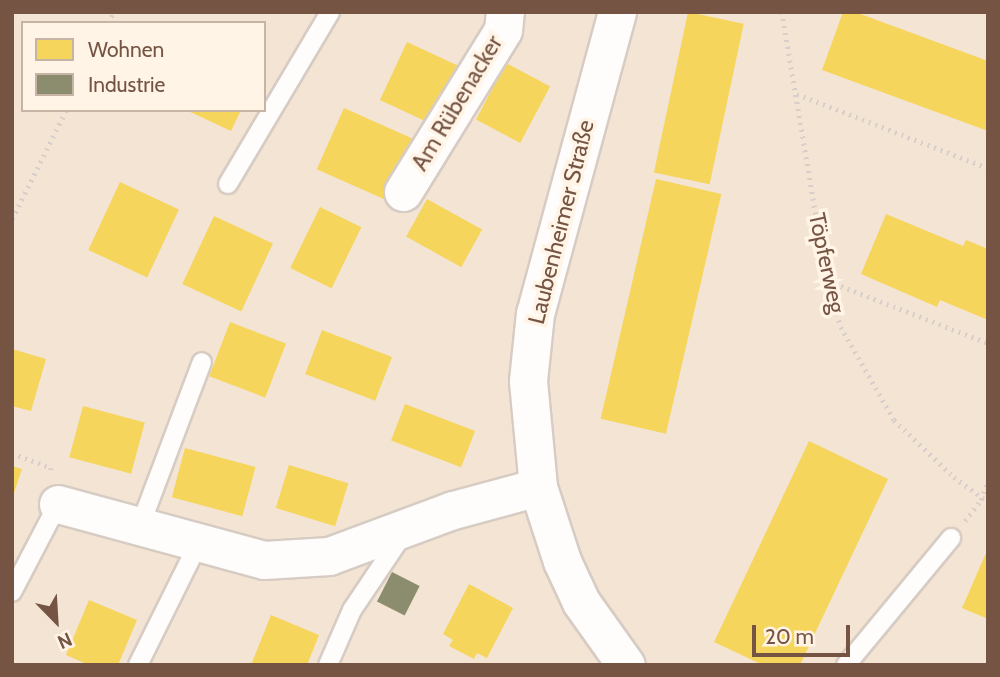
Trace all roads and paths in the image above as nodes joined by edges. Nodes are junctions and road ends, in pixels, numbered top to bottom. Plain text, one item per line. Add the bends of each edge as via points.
1 (330, 12) edge
2 (505, 12) edge
3 (617, 12) edge
4 (782, 12) edge
5 (796, 94) junction
6 (65, 112) edge
7 (988, 167) edge
8 (228, 184) dead end
9 (403, 192) dead end
10 (12, 219) edge
11 (827, 280) junction
12 (988, 343) edge
13 (202, 362) dead end
14 (988, 480) edge
15 (538, 487) junction
16 (981, 500) junction
17 (988, 502) edge
18 (58, 504) joint
19 (140, 526) junction
20 (409, 526) junction
21 (951, 538) dead end
22 (199, 542) junction
23 (12, 592) edge
24 (138, 665) edge
25 (328, 665) edge
26 (626, 665) edge
27 (846, 665) edge

1 - 8 lane
2 - 9 street, Am Rübenacker via 503,30
3 - 15 street, Laubenheimer Straße via 535,313 528,381
4 - 5 path, Töpferweg
5 - 7 path
5 - 11 path, Töpferweg
6 - 10 path
11 - 12 path
11 - 16 path, Töpferweg via 841,327 894,420
13 - 19 lane
14 - 16 path
15 - 20 street
15 - 26 street, Laubenheimer Straße via 581,602
16 - 17 path, Töpferweg
18 - 19 street
18 - 23 lane
19 - 22 street
20 - 22 street via 329,556 264,560
20 - 25 lane via 352,610
21 - 27 lane
22 - 24 lane

